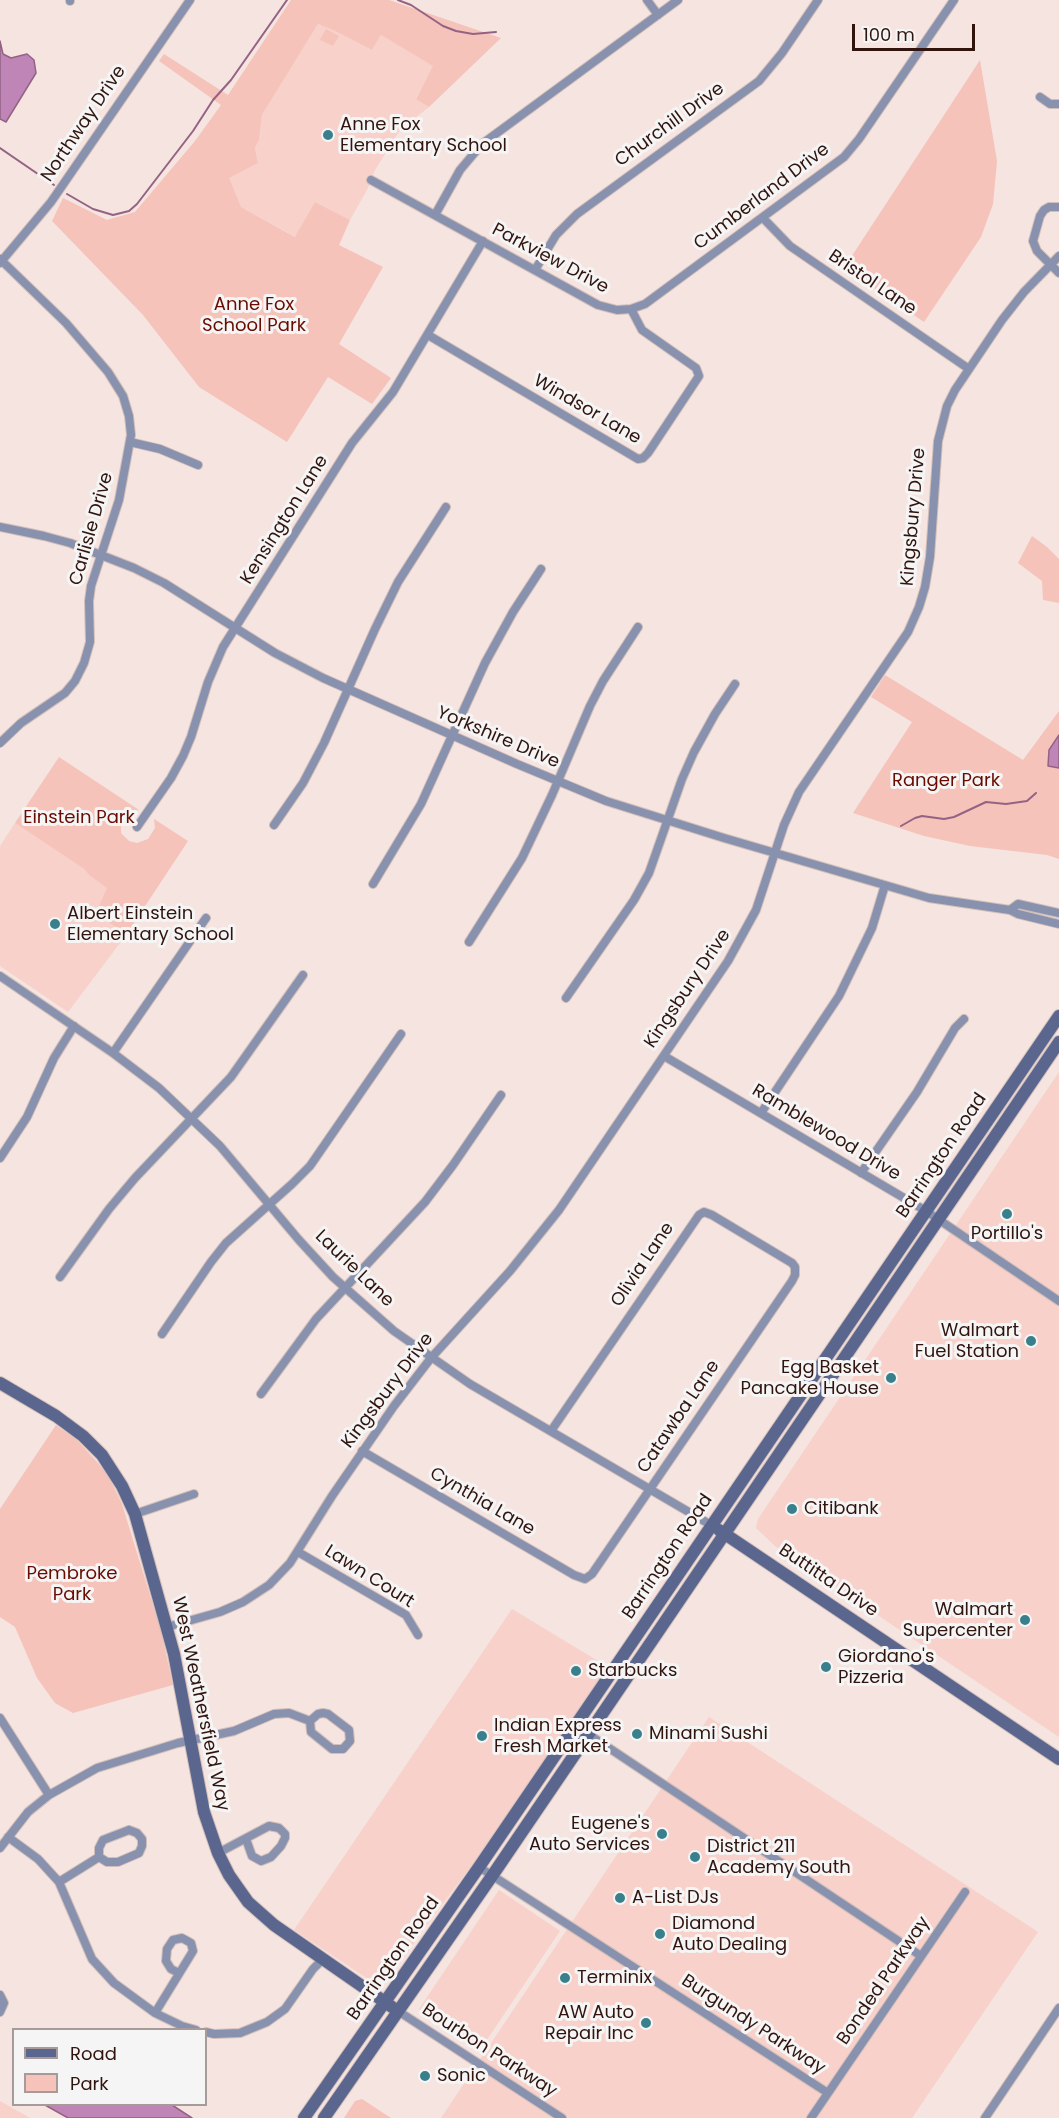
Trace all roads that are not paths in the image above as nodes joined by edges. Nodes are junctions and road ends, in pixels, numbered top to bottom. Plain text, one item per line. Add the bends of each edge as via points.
1 (190, 0) edge
2 (647, 0) edge
3 (678, 0) edge
4 (818, 0) edge
5 (954, 0) edge
6 (658, 15) junction
7 (1040, 98) dead end
8 (1059, 104) edge
9 (370, 180) dead end
10 (1059, 207) edge
11 (435, 215) junction
12 (763, 218) junction
13 (483, 242) junction
14 (1059, 256) edge
15 (1, 261) edge
16 (1051, 264) junction
17 (535, 270) junction
18 (1059, 273) edge
19 (631, 309) junction
20 (428, 335) junction
21 (969, 369) junction
22 (130, 442) junction
23 (198, 465) dead end
24 (446, 507) dead end
25 (0, 527) edge
26 (101, 554) junction
27 (541, 569) dead end
28 (638, 627) dead end
29 (235, 628) junction
30 (735, 684) dead end
31 (348, 690) junction
32 (2, 736) edge
33 (452, 736) junction
34 (558, 782) junction
35 (668, 821) junction
36 (274, 825) dead end
37 (137, 827) dead end
38 (776, 853) junction
39 (373, 884) dead end
40 (885, 885) junction
41 (1010, 910) junction
42 (1059, 913) edge
43 (206, 918) dead end
44 (1059, 924) edge
45 (469, 942) dead end
46 (303, 975) dead end
47 (0, 976) edge
48 (566, 998) dead end
49 (1059, 1016) edge
50 (964, 1019) dead end
51 (74, 1026) junction
52 (401, 1034) dead end
53 (1059, 1042) edge
54 (113, 1053) junction
55 (664, 1056) junction
56 (501, 1095) dead end
57 (761, 1113) junction
58 (193, 1119) junction
59 (0, 1158) edge
60 (861, 1173) junction
61 (269, 1204) junction
62 (926, 1211) junction
63 (938, 1220) junction
64 (796, 1270) joint
65 (60, 1276) dead end
66 (345, 1288) junction
67 (1059, 1301) edge
68 (162, 1334) dead end
69 (430, 1358) junction
70 (0, 1383) edge
71 (261, 1394) dead end
72 (551, 1431) junction
73 (362, 1451) junction
74 (650, 1490) junction
75 (194, 1494) dead end
76 (135, 1514) junction
77 (711, 1525) junction
78 (725, 1534) junction
79 (298, 1552) junction
80 (585, 1579) joint
81 (167, 1627) junction
82 (418, 1635) dead end
83 (0, 1718) edge
84 (310, 1721) junction
85 (588, 1734) junction
86 (190, 1740) junction
87 (1059, 1759) edge
88 (49, 1795) junction
89 (8, 1837) junction
90 (246, 1839) junction
91 (0, 1848) edge
92 (218, 1853) junction
93 (99, 1857) junction
94 (478, 1867) junction
95 (492, 1876) junction
96 (59, 1882) junction
97 (965, 1892) dead end
98 (921, 1956) junction
99 (323, 1959) junction
100 (179, 1973) dead end
101 (0, 1995) edge
102 (386, 2002) junction
103 (398, 2011) junction
104 (0, 2012) edge
105 (155, 2013) junction
106 (1058, 2013) edge
107 (190, 2028) edge
108 (207, 2032) edge
109 (828, 2093) junction
110 (304, 2118) edge
111 (324, 2118) edge
112 (562, 2118) edge
113 (811, 2118) edge
114 (985, 2118) edge

1 - 15 street, Northway Drive via 51,202
2 - 6 street
3 - 6 street
4 - 17 street, Churchill Drive via 759,81 576,214 556,235
5 - 12 street, Cumberland Drive via 849,152
6 - 11 street via 482,144 460,170
7 - 8 street
9 - 11 street, Parkview Drive
10 - 16 street via 1049,207 1041,214 1033,242
11 - 13 street, Parkview Drive
12 - 19 street, Cumberland Drive via 645,304
12 - 21 street, Bristol Lane via 790,246
13 - 17 street, Parkview Drive
13 - 20 street, Kensington Lane
14 - 16 street, Kingsbury Drive
15 - 22 street, Carlisle Drive via 66,323 108,372 123,396
16 - 18 street
16 - 21 street, Kingsbury Drive via 1009,310
17 - 19 street, Parkview Drive via 598,305
19 - 20 street, Windsor Lane via 642,330 699,374 648,453 638,459
20 - 29 street, Kensington Lane via 393,392 352,443
21 - 38 street, Kingsbury Drive via 947,406 940,430 928,576 919,607 908,632 799,792
22 - 23 street
22 - 26 street, Carlisle Drive via 119,500
24 - 31 street via 398,582
25 - 26 street, Yorkshire Drive
26 - 29 street, Yorkshire Drive via 164,583
26 - 32 street, Carlisle Drive via 89,601 90,642 80,673 65,693
27 - 33 street via 490,654
28 - 34 street via 598,691
29 - 31 street, Yorkshire Drive
29 - 37 street, Kensington Lane via 212,670 183,756
30 - 35 street via 694,752
31 - 33 street, Yorkshire Drive
31 - 36 street via 313,764
33 - 34 street, Yorkshire Drive
33 - 39 street via 417,812
34 - 35 street, Yorkshire Drive
34 - 45 street via 522,858
35 - 38 street, Yorkshire Drive
35 - 48 street via 644,881
38 - 40 street, Yorkshire Drive
38 - 55 street, Kingsbury Drive via 764,893 742,938
40 - 41 street, Yorkshire Drive via 943,901
40 - 57 street via 872,928 839,996
41 - 42 street, Yorkshire Drive via 1018,904
41 - 44 street, Yorkshire Drive
43 - 54 street
46 - 58 street via 239,1066
47 - 51 street, Laurie Lane
49 - 62 main road, Barrington Road
50 - 60 street
51 - 54 street, Laurie Lane
51 - 59 street via 54,1058 27,1117
52 - 61 street via 317,1157
53 - 63 main road, Barrington Road
54 - 58 street, Laurie Lane
55 - 57 street, Ramblewood Drive
55 - 69 street, Kingsbury Drive via 540,1234
56 - 66 street via 425,1202
57 - 60 street, Ramblewood Drive
58 - 61 street, Laurie Lane
58 - 65 street via 122,1194
60 - 62 street, Ramblewood Drive
61 - 66 street, Laurie Lane
61 - 68 street via 218,1253
62 - 63 street, Ramblewood Drive
62 - 77 main road, Barrington Road
63 - 67 street, Ramblewood Drive
63 - 78 main road, Barrington Road
64 - 72 street, Olivia Lane via 792,1263 712,1215 699,1215
64 - 74 street, Catawba Lane
66 - 69 street, Laurie Lane
66 - 71 street via 303,1336
69 - 72 street, Laurie Lane
69 - 73 street, Kingsbury Drive
70 - 76 main road, West Weathersfield Way via 83,1436 118,1477
72 - 74 street, Laurie Lane
73 - 79 street, Kingsbury Drive
73 - 80 street, Cynthia Lane
74 - 77 street, Laurie Lane
74 - 80 street, Catawba Lane
75 - 76 street
76 - 81 main road, West Weathersfield Way
77 - 78 main road, Laurie Lane
77 - 94 main road, Barrington Road
78 - 85 main road, Barrington Road
78 - 87 main road, Buttitta Drive
79 - 81 street, Kingsbury Drive via 278,1577 252,1598
79 - 82 street, Lawn Court via 406,1615
81 - 86 main road, West Weathersfield Way
83 - 88 street
84 - 84 street via 310,1732 332,1749 338,1750 350,1741 349,1730 328,1714 318,1714
84 - 86 street via 290,1713 274,1714 234,1731
85 - 95 main road, Barrington Road
85 - 98 street
86 - 88 street via 97,1768
86 - 92 main road, West Weathersfield Way via 204,1812
88 - 89 street via 28,1812
89 - 91 street
89 - 96 street via 38,1858
90 - 90 street via 252,1856 261,1861 272,1857 285,1838 283,1831 272,1825
90 - 92 street
92 - 99 main road, West Weathersfield Way via 248,1902
93 - 93 street via 106,1862 118,1862 139,1853 142,1839 129,1830 103,1840
93 - 96 street
94 - 95 street, Burgundy Parkway
94 - 102 main road, Barrington Road
95 - 103 main road, Barrington Road
95 - 109 street, Burgundy Parkway
96 - 105 street via 92,1959 114,1983
97 - 98 street, Bonded Parkway
98 - 109 street, Bonded Parkway
99 - 102 main road, West Weathersfield Way
99 - 108 street via 285,2009 267,2022 240,2033
100 - 105 street
101 - 104 street via 4,2003
102 - 103 main road, West Weathersfield Way
102 - 110 main road, Barrington Road
103 - 111 main road, Barrington Road
103 - 112 street, Bourbon Parkway
105 - 107 street
106 - 114 street
109 - 113 street, Bonded Parkway

